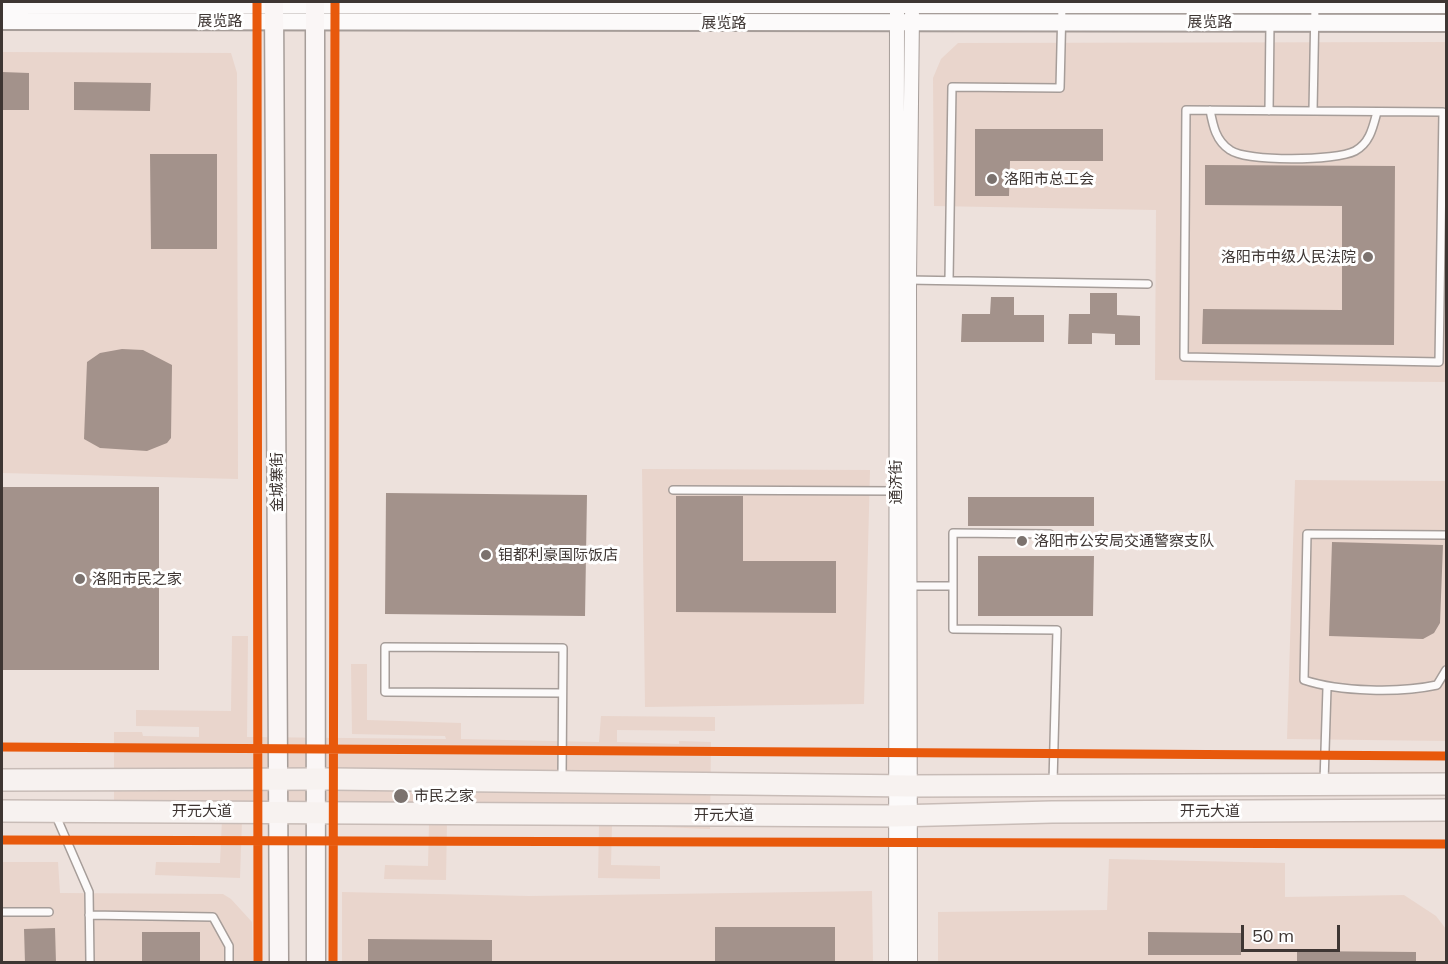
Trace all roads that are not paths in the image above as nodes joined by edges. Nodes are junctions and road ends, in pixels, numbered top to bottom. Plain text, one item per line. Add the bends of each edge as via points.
1 (905, 4) edge
2 (2, 5) edge
3 (1062, 5) junction
4 (1315, 5) junction
5 (1446, 5) edge
6 (274, 9) edge
7 (315, 9) edge
8 (1270, 14) junction
9 (2, 21) edge
10 (1062, 22) junction
11 (1315, 22) junction
12 (1446, 23) edge
13 (904, 24) junction
14 (1210, 110) junction
15 (1269, 111) junction
16 (1313, 111) junction
17 (1377, 112) junction
18 (1443, 269) edge
19 (902, 280) junction
20 (949, 280) junction
21 (1148, 284) dead end
22 (673, 490) dead end
23 (896, 491) junction
24 (1050, 534) dead end
25 (1446, 535) edge
26 (902, 586) junction
27 (953, 586) junction
28 (1446, 670) edge
29 (1327, 688) junction
30 (562, 693) junction
31 (279, 778) junction
32 (316, 778) junction
33 (2, 780) edge
34 (562, 781) junction
35 (1053, 784) junction
36 (1446, 784) edge
37 (902, 785) junction
38 (1324, 785) junction
39 (1446, 810) edge
40 (2, 811) edge
41 (54, 811) junction
42 (280, 811) junction
43 (316, 811) junction
44 (902, 816) junction
45 (2, 912) edge
46 (50, 912) dead end
47 (89, 915) junction
48 (90, 963) edge
49 (229, 963) edge
50 (279, 963) edge
51 (316, 963) edge
52 (896, 963) edge
53 (910, 963) edge

1 - 3 street, 展览路
1 - 7 street, 展览路
1 - 13 street, 通济街
2 - 6 street, 展览路
3 - 8 street, 展览路
3 - 10 lane
4 - 5 street, 展览路
4 - 8 street, 展览路
4 - 11 lane
6 - 7 street, 展览路
6 - 9 street, 展览路
6 - 31 main road, 金城寨街
7 - 13 street, 展览路
7 - 32 main road
8 - 10 street, 展览路
8 - 11 street, 展览路
8 - 15 lane
10 - 13 street, 展览路
10 - 20 lane via 1060,88 952,87
11 - 12 street, 展览路
11 - 16 lane
13 - 19 street, 通济街
14 - 15 lane
14 - 17 lane via 1220,141 1231,151 1244,156 1292,157 1336,157 1354,152 1369,137
14 - 18 lane via 1186,110 1184,357 1439,362
15 - 16 lane
16 - 17 lane
17 - 18 lane via 1443,112
19 - 20 lane
19 - 23 street, 通济街
19 - 26 street, 通济街
20 - 21 lane
22 - 23 lane
23 - 26 street, 通济街
24 - 27 lane via 953,533
25 - 29 lane via 1307,534 1304,680
26 - 27 lane
26 - 37 street, 通济街
27 - 35 lane via 953,629 1057,630
28 - 29 lane via 1437,685 1421,689
29 - 38 lane
30 - 30 lane via 563,648 385,647 385,692
30 - 34 lane
31 - 32 main road, 开元大道
31 - 33 main road, 开元大道
31 - 42 main road, 金城寨街
32 - 34 main road, 开元大道
32 - 43 main road
34 - 37 main road, 开元大道
35 - 37 main road, 开元大道
35 - 38 main road, 开元大道
36 - 38 main road, 开元大道
37 - 44 street, 通济街
39 - 44 main road, 开元大道
40 - 41 main road, 开元大道
41 - 42 main road, 开元大道
41 - 47 lane via 89,892
42 - 43 main road, 开元大道
42 - 50 main road, 金城寨街
43 - 44 main road, 开元大道
43 - 51 main road
44 - 52 street, 通济街
44 - 53 street, 通济街
45 - 46 lane
47 - 48 lane
47 - 49 lane via 213,917 229,946

